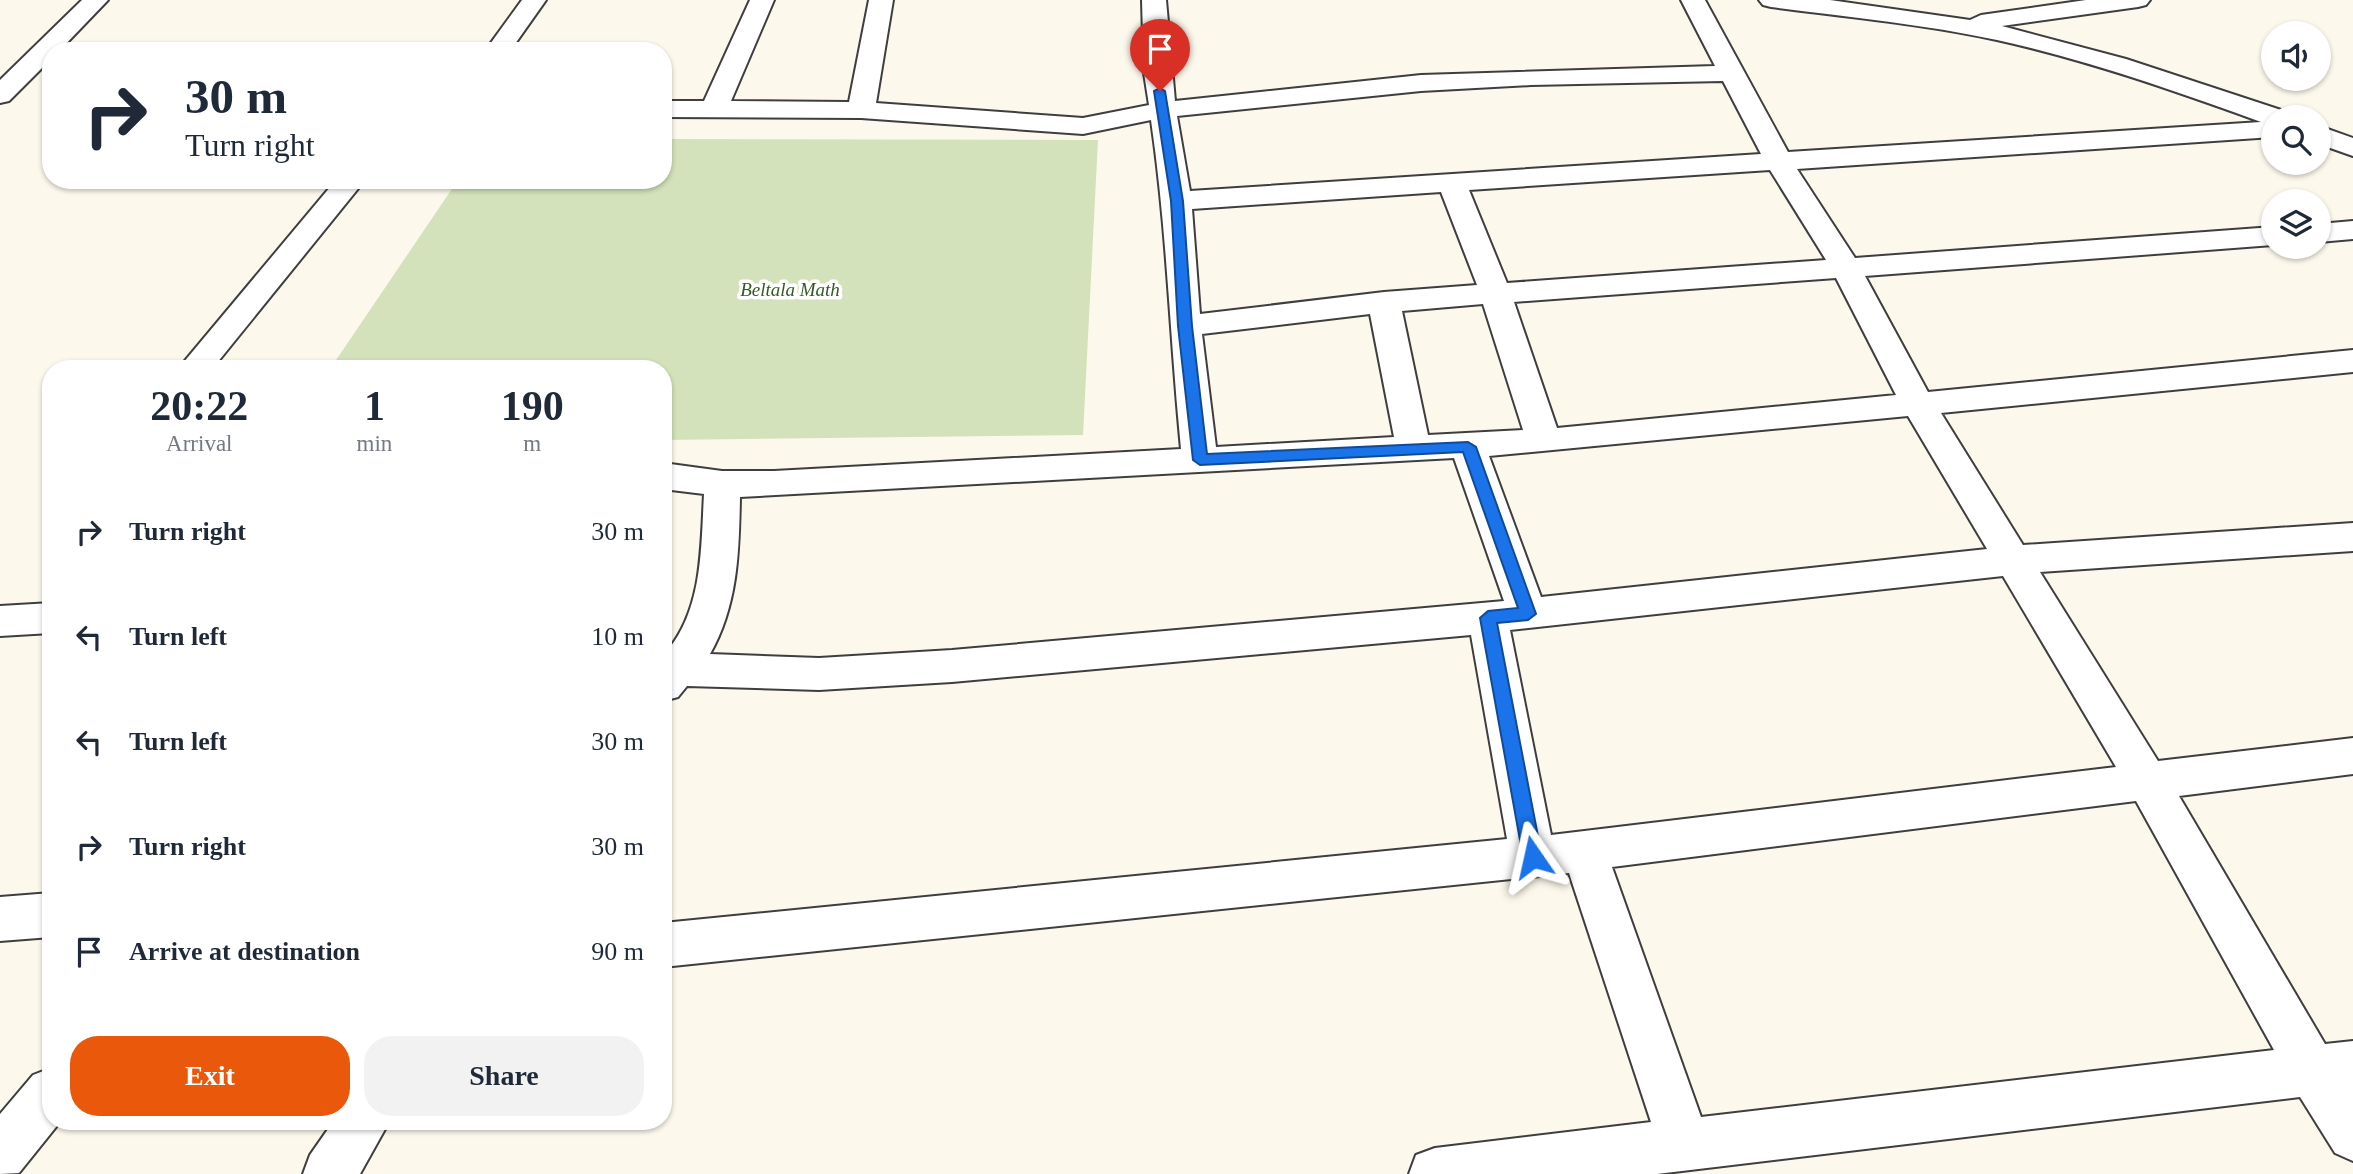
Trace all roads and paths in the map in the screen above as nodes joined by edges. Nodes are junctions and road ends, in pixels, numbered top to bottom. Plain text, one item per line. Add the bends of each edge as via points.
1 (96, 0) edge
2 (534, 0) edge
3 (762, 0) edge
4 (881, 0) edge
5 (1154, 0) edge
6 (1693, 0) edge
7 (1771, 0) edge
8 (2138, 0) edge
9 (1958, 25) junction
10 (54, 42) edge
11 (504, 42) edge
12 (42, 53) edge
13 (1734, 73) junction
14 (0, 95) edge
15 (672, 109) edge
16 (714, 109) junction
17 (861, 110) junction
18 (1162, 110) junction
19 (2261, 112) edge
20 (2261, 130) edge
21 (2331, 139) edge
22 (2353, 148) edge
23 (1779, 162) junction
24 (1452, 183) junction
25 (344, 189) edge
26 (1177, 201) junction
27 (2353, 230) edge
28 (2331, 232) edge
29 (2261, 237) edge
30 (1845, 266) junction
31 (1496, 295) junction
32 (1384, 302) junction
33 (1185, 326) junction
34 (201, 360) edge
35 (2353, 362) edge
36 (1918, 404) junction
37 (1545, 441) junction
38 (1468, 447) junction
39 (1414, 450) junction
40 (1200, 460) junction
41 (672, 477) edge
42 (722, 484) junction
43 (2353, 537) edge
44 (2014, 560) junction
45 (1508, 616) junction
46 (42, 619) edge
47 (0, 621) edge
48 (672, 668) edge
49 (672, 674) edge
50 (2353, 756) edge
51 (2146, 779) junction
52 (1584, 851) junction
53 (1533, 857) junction
54 (42, 916) edge
55 (0, 919) edge
56 (672, 944) edge
57 (2333, 1069) edge
58 (42, 1104) edge
59 (358, 1130) edge
60 (2353, 1135) edge
61 (1685, 1145) junction
62 (0, 1154) edge
63 (329, 1174) edge
64 (1435, 1174) edge

1 - 10 street
2 - 11 street
3 - 16 street
4 - 17 street
5 - 18 street
6 - 13 street
7 - 9 street
8 - 9 street
9 - 19 street via 2175,81
12 - 14 street
13 - 18 street via 1421,83
13 - 23 street
15 - 16 street
16 - 17 street
17 - 18 street via 1083,126
18 - 26 street
20 - 23 street
21 - 22 street
23 - 24 street
23 - 30 street
24 - 26 street
24 - 31 street
25 - 34 street
26 - 33 street
27 - 28 street
29 - 30 street
30 - 31 street
30 - 36 street
31 - 32 street
31 - 37 street
32 - 33 street
32 - 39 street
33 - 40 street
35 - 36 street
36 - 37 street
36 - 44 street
37 - 38 street
38 - 39 street
38 - 45 street
39 - 40 street
40 - 42 street
41 - 42 street
42 - 48 street via 712,600 701,632
43 - 44 street
44 - 45 street
44 - 51 street
45 - 49 street via 938,667 819,674
45 - 53 street
46 - 47 street
50 - 51 street
51 - 52 street
51 - 57 street
52 - 53 street
52 - 61 street
53 - 56 street
54 - 55 street
57 - 60 street
57 - 61 street
58 - 62 street
59 - 63 street
61 - 64 street

